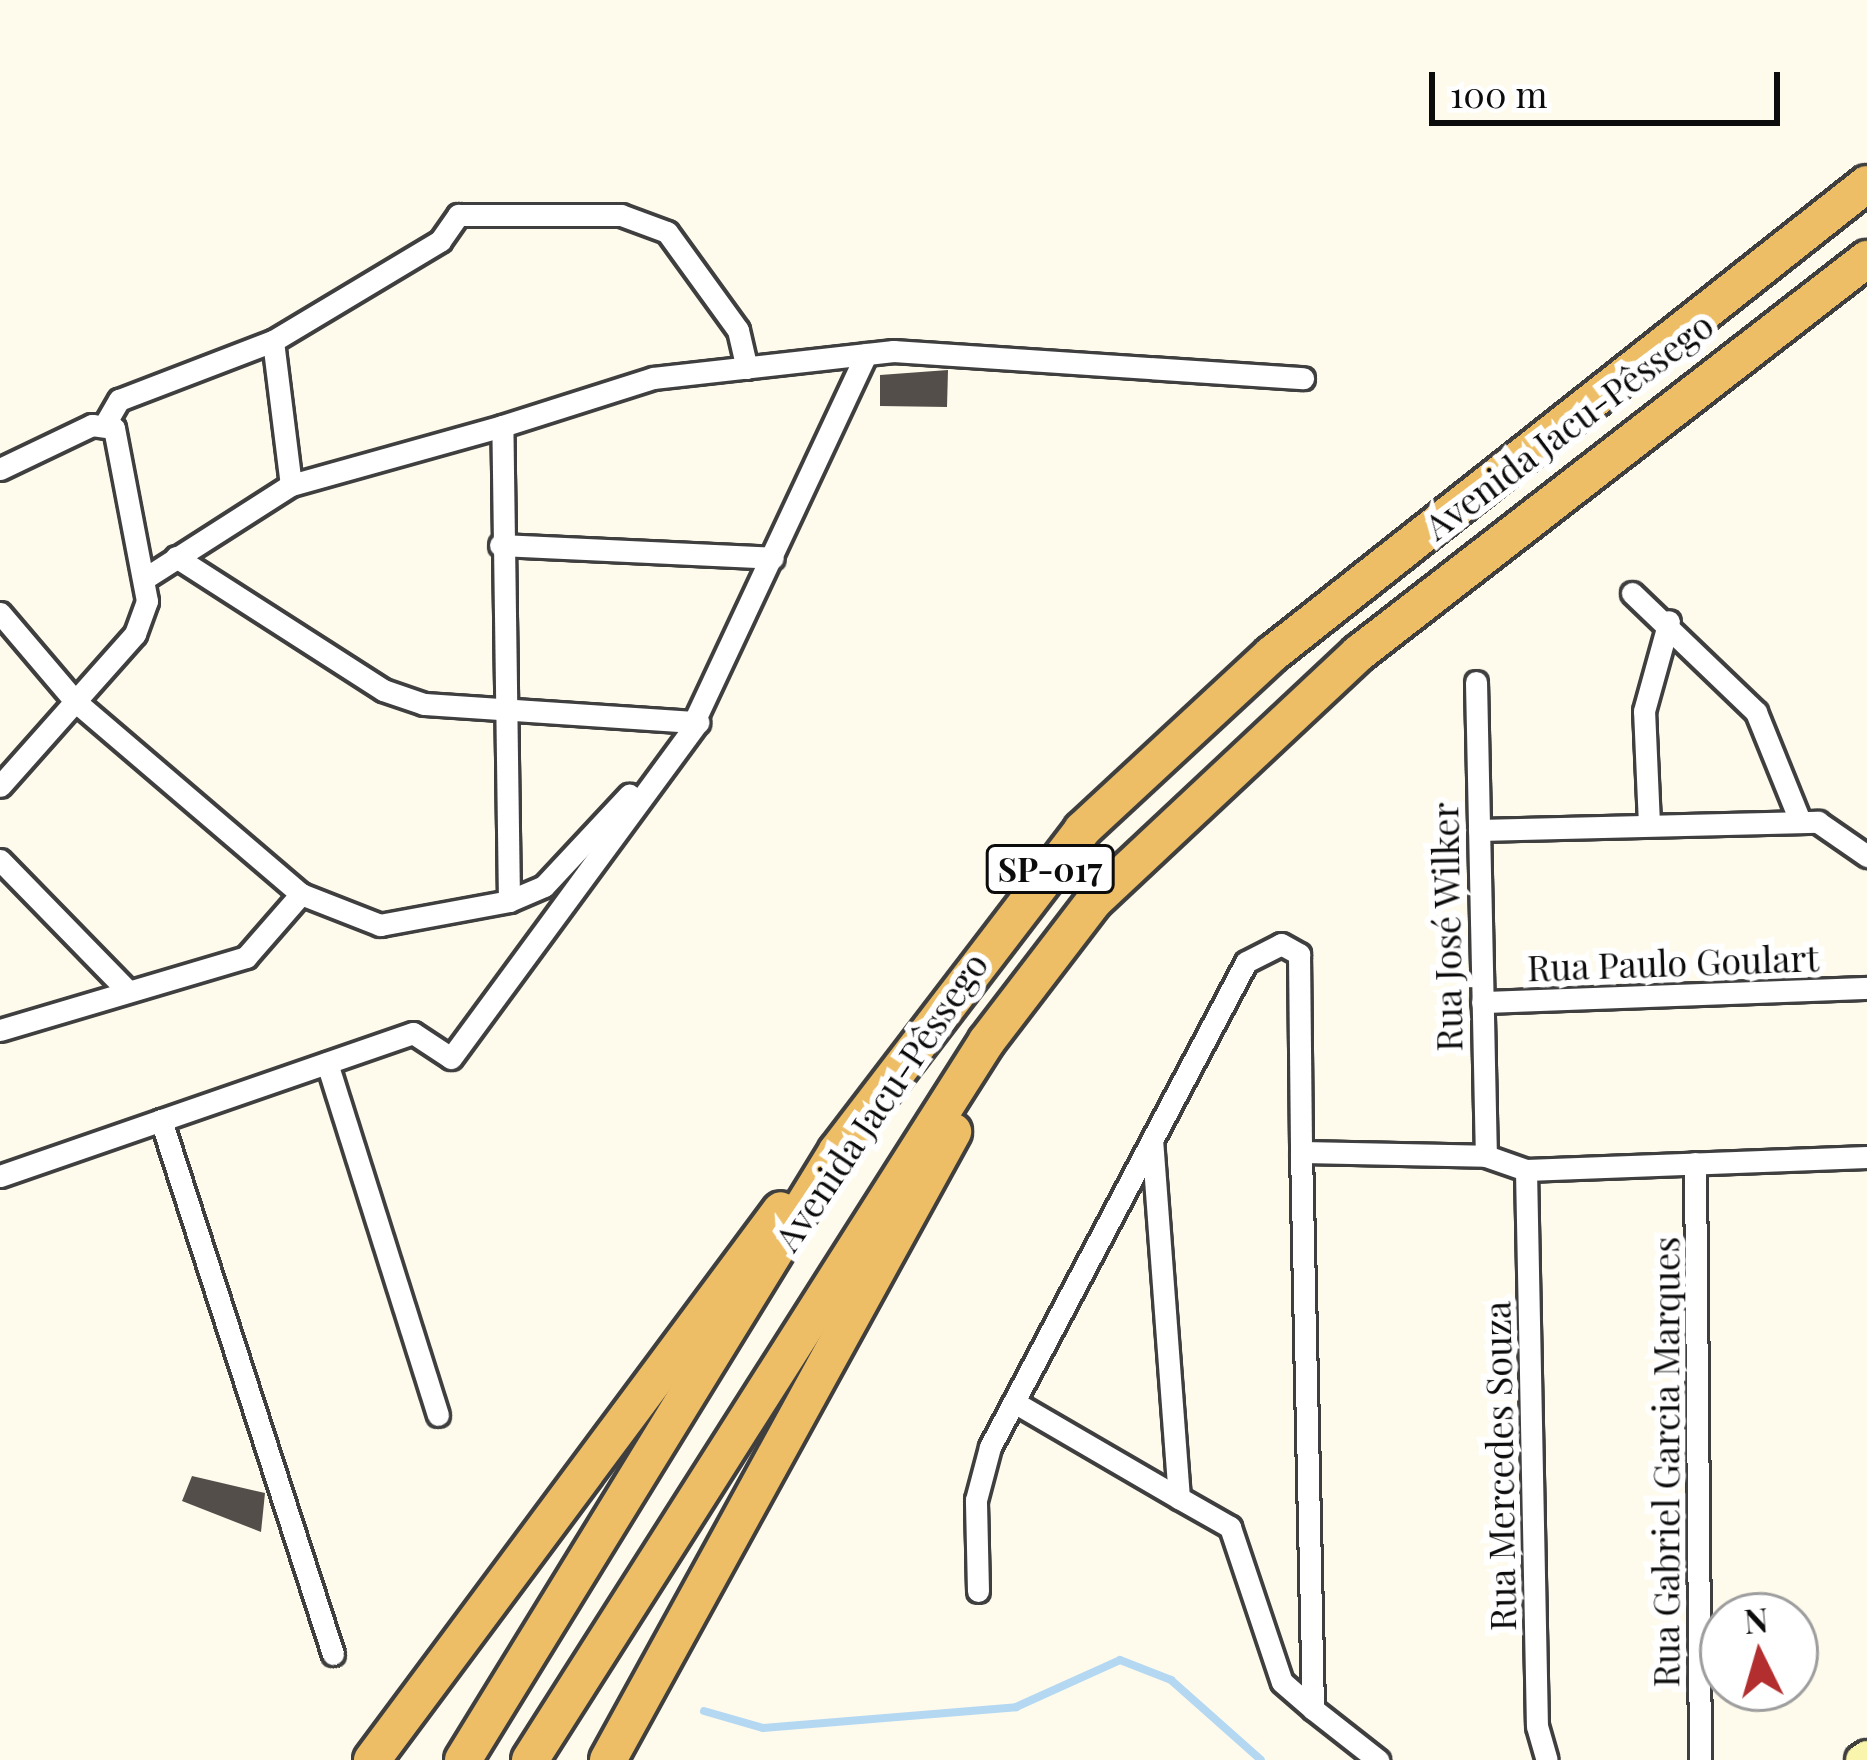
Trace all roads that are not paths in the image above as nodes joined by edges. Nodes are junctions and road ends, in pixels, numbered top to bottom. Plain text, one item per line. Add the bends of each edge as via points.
1 (1867, 184) edge
2 (1867, 259) edge
3 (273, 341) junction
4 (866, 354) junction
5 (747, 368) junction
6 (1303, 378) dead end
7 (105, 424) junction
8 (502, 427) junction
9 (0, 469) edge
10 (291, 485) junction
11 (500, 545) junction
12 (176, 556) junction
13 (773, 557) junction
14 (147, 577) junction
15 (1632, 593) dead end
16 (0, 613) edge
17 (1669, 621) junction
18 (1476, 682) dead end
19 (76, 701) junction
20 (498, 708) junction
21 (698, 722) junction
22 (0, 786) edge
23 (1800, 821) junction
24 (1649, 824) junction
25 (1479, 830) junction
26 (1867, 856) edge
27 (0, 860) edge
28 (301, 894) junction
29 (509, 901) junction
30 (124, 988) junction
31 (1867, 988) edge
32 (1482, 1002) junction
33 (0, 1030) edge
34 (987, 1041) junction
35 (328, 1063) junction
36 (161, 1120) junction
37 (1152, 1141) junction
38 (837, 1151) junction
39 (1301, 1152) junction
40 (1867, 1157) edge
41 (1491, 1161) junction
42 (1696, 1162) junction
43 (1526, 1170) junction
44 (0, 1176) edge
45 (1014, 1402) junction
46 (437, 1415) dead end
47 (1179, 1498) junction
48 (978, 1592) dead end
49 (333, 1654) dead end
50 (1313, 1709) junction
51 (372, 1760) edge
52 (463, 1760) edge
53 (530, 1760) edge
54 (608, 1760) edge
55 (1378, 1760) edge
56 (1547, 1760) edge
57 (1700, 1760) edge

1 - 38 highway, Avenida Jacu-Pêssego / SP-017 via 1183,732 988,943
2 - 34 highway, Avenida Jacu-Pêssego / SP-017 via 1222,771 1094,902
3 - 5 street via 440,241 458,215 621,215 667,232 738,330
3 - 7 street via 119,400
3 - 10 street
4 - 5 street
4 - 6 street
4 - 13 street
5 - 8 street via 653,378
7 - 9 street
7 - 14 street via 123,446
8 - 10 street
8 - 11 street
10 - 12 street
11 - 13 street
11 - 20 street
12 - 14 street
12 - 20 street via 383,691
13 - 21 street
14 - 19 street via 135,634
15 - 17 street
16 - 19 street
17 - 23 street via 1768,730
17 - 24 street via 1645,711
18 - 25 street, Rua José Wilker
19 - 22 street
19 - 28 street
20 - 21 street
20 - 29 street
21 - 29 street via 544,886
21 - 35 street via 451,1058 413,1033
23 - 24 street
23 - 26 street via 1849,835
24 - 25 street
25 - 32 street, Rua José Wilker
27 - 30 street
28 - 29 street via 380,925
28 - 30 street via 246,957
30 - 33 street
31 - 32 street, Rua Paulo Goulart
32 - 41 street, Rua José Wilker
34 - 53 highway, Avenida Jacu-Pêssego / SP-017
34 - 54 highway via 943,1153
35 - 36 street
35 - 46 street
36 - 44 street
36 - 49 street
37 - 39 street via 1246,962 1281,944 1299,954
37 - 45 street
37 - 47 street
38 - 51 highway via 719,1287
38 - 52 highway, Avenida Jacu-Pêssego / SP-017
39 - 41 street
39 - 50 street
40 - 42 street
41 - 43 street
42 - 43 street
42 - 57 street, Rua Gabriel Garcia Marques
43 - 56 street, Rua Mercedes Souza via 1537,1726
45 - 47 street
45 - 48 street via 976,1500
47 - 50 street via 1230,1527 1282,1682
50 - 55 street

